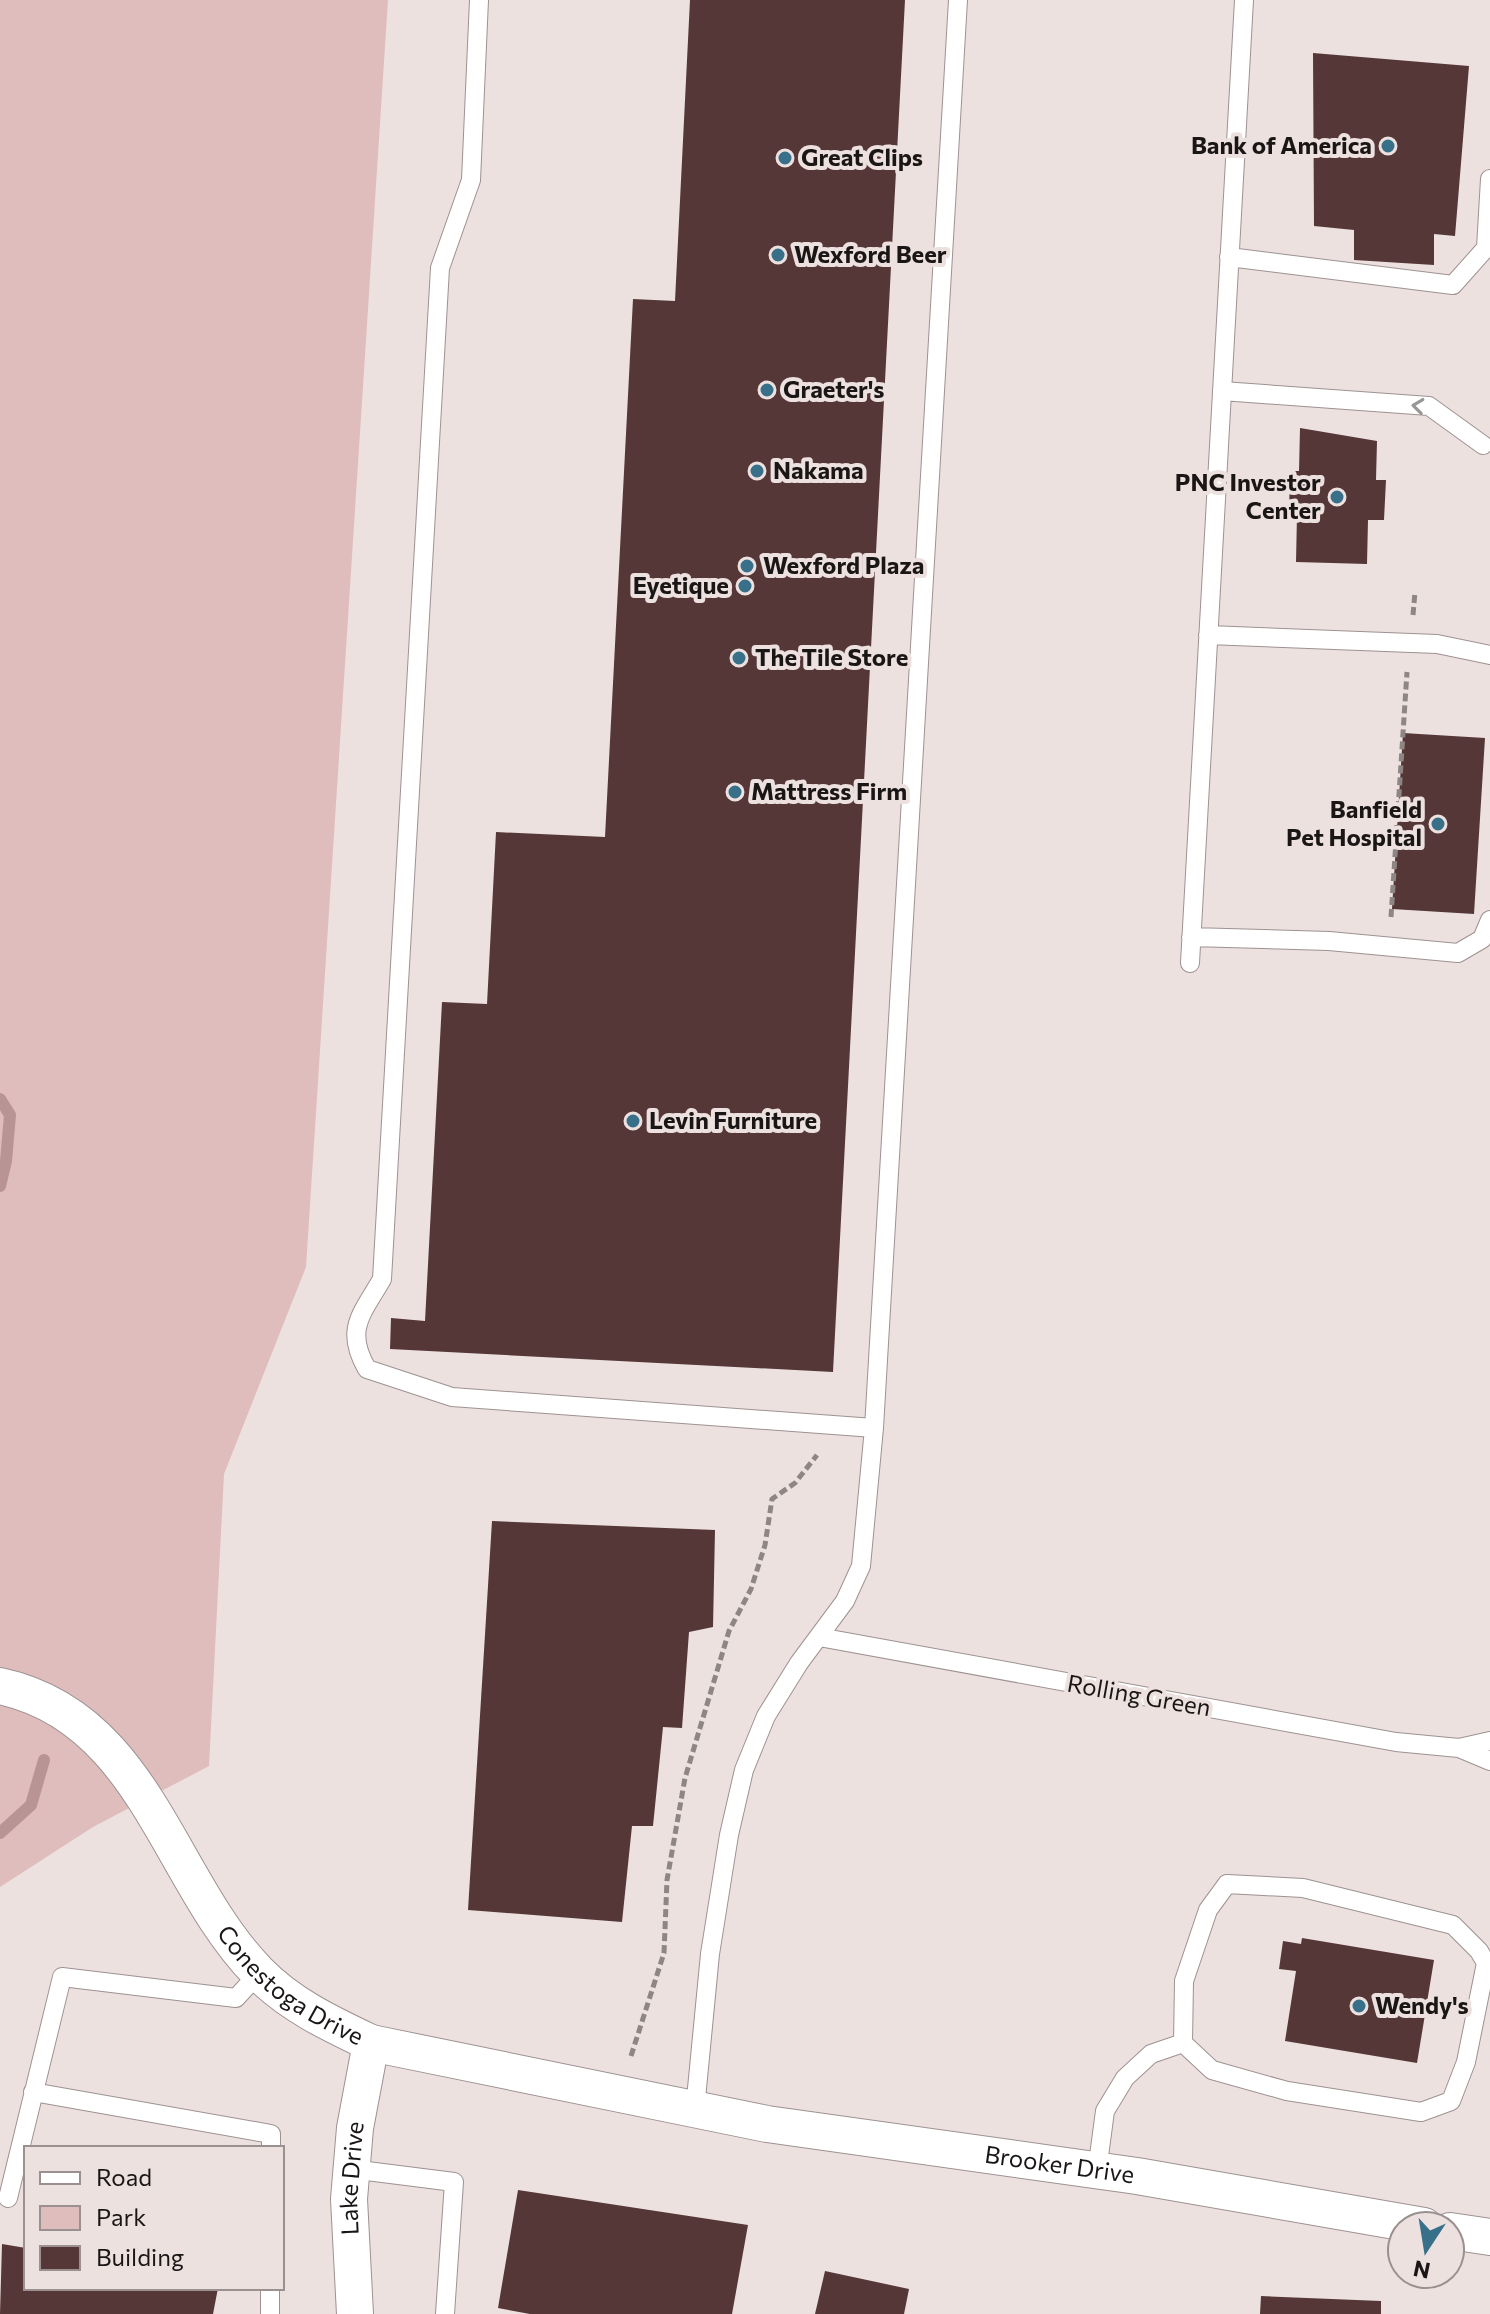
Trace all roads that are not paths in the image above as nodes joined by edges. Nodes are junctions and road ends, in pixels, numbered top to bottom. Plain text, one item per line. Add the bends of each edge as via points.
1 (479, 0) edge
2 (958, 0) edge
3 (1244, 0) edge
4 (1490, 179) edge
5 (1229, 257) junction
6 (1222, 391) junction
7 (1483, 445) dead end
8 (1208, 635) junction
9 (1490, 655) edge
10 (1490, 920) edge
11 (1191, 937) junction
12 (1190, 963) dead end
13 (874, 1428) junction
14 (819, 1637) junction
15 (0, 1686) edge
16 (1490, 1741) edge
17 (1459, 1748) junction
18 (1490, 1761) edge
19 (1488, 1963) edge
20 (259, 1973) junction
21 (371, 2043) junction
22 (1183, 2043) junction
23 (33, 2092) junction
24 (695, 2109) junction
25 (271, 2146) edge
26 (351, 2169) junction
27 (1097, 2171) junction
28 (8, 2198) dead end
29 (1386, 2220) edge
30 (1466, 2233) edge
31 (1490, 2237) edge
32 (270, 2290) edge
33 (270, 2314) edge
34 (355, 2314) edge
35 (445, 2314) edge

1 - 13 lane via 471,180 440,268 382,1279 357,1322 356,1350 367,1369 452,1397
2 - 13 lane
3 - 5 lane
4 - 5 lane via 1486,248 1453,285
5 - 6 lane
7 -> 6 lane via 1429,406
6 - 8 lane
8 - 9 lane via 1437,644
8 - 11 lane
10 - 11 lane via 1482,939 1458,953 1329,941
11 - 12 lane
13 - 14 lane via 861,1566 845,1601
14 - 17 lane, Rolling Green via 1324,1730
14 - 24 lane via 766,1716 744,1770 710,1954
15 - 20 street, Conestoga Drive via 71,1717 119,1760 216,1920
16 - 17 lane, Rolling Green
17 - 18 lane, Rolling Green
19 - 22 lane via 1466,2062 1451,2101 1421,2112 1287,2091 1212,2070
19 - 22 lane via 1453,1925 1303,1888 1227,1884 1208,1910 1184,1981
20 - 21 street, Conestoga Drive via 311,2014
20 - 23 lane via 236,1998 62,1977
21 - 24 street, Conestoga Drive
21 - 26 street, Lake Drive
22 - 27 lane via 1151,2054 1125,2078 1105,2111
23 - 25 lane via 271,2134
23 - 28 lane
24 - 27 street, Brooker Drive via 829,2134
26 - 34 street, Lake Drive
26 - 35 lane via 454,2182
27 - 29 street, Brooker Drive
30 - 31 street
32 - 33 lane

